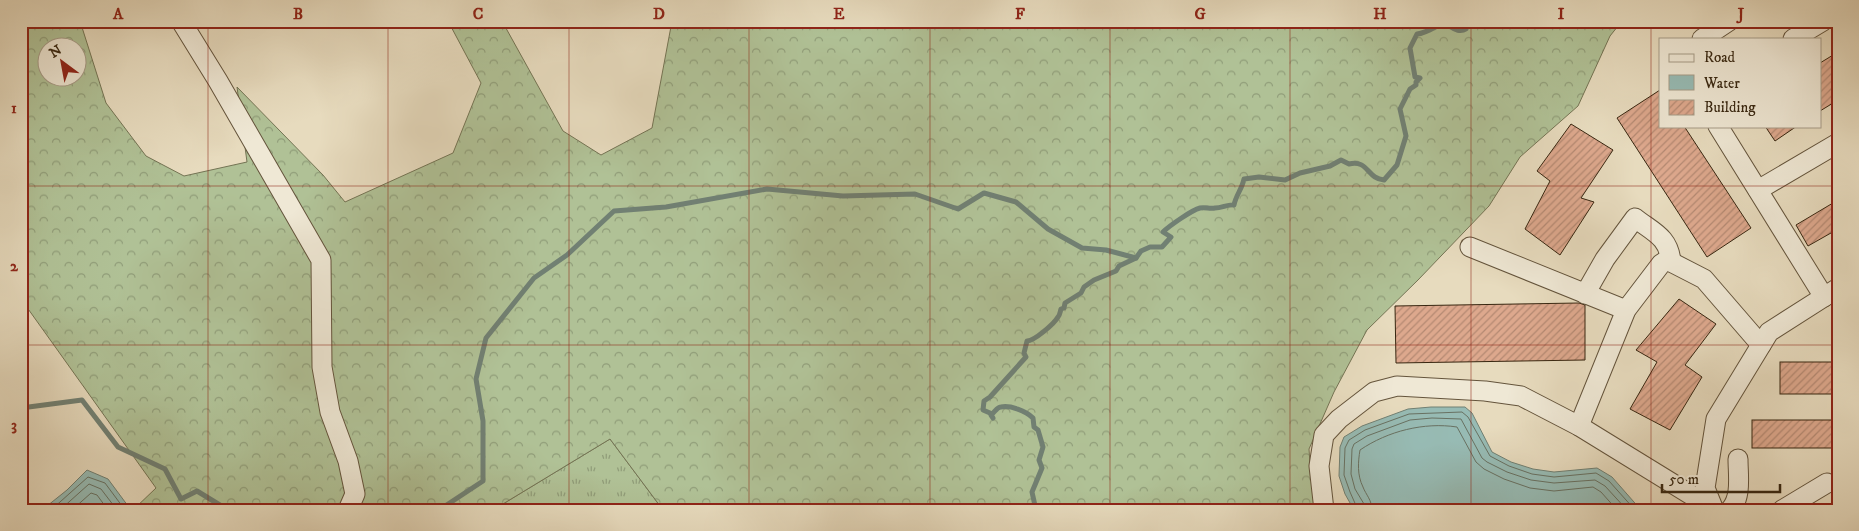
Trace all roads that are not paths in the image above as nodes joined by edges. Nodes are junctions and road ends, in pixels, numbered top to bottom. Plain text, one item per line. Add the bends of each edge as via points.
1 (181, 21) edge
2 (1729, 21) edge
3 (1823, 21) edge
4 (1704, 38) edge
5 (1795, 38) edge
6 (1719, 128) edge
7 (1838, 143) edge
8 (1758, 190) junction
9 (1470, 247) dead end
10 (1672, 262) junction
11 (1834, 292) edge
12 (1585, 294) junction
13 (1626, 310) junction
14 (1761, 345) junction
15 (1579, 426) junction
16 (1738, 459) dead end
17 (1827, 483) dead end
18 (1719, 509) edge
19 (348, 510) edge
20 (1324, 510) edge
21 (1782, 510) edge

1 - 19 street via 321,260 322,368 330,412 348,460 355,494
2 - 4 street
3 - 5 street
6 - 8 street
7 - 8 street
8 - 11 street
9 - 12 street
10 - 12 street via 1666,242 1635,218 1605,259
10 - 13 street via 1667,260 1661,264
10 - 14 street via 1704,278
11 - 14 street via 1769,332
12 - 13 street
13 - 15 street
14 - 18 street via 1716,419 1705,488
15 - 18 street
15 - 20 street via 1522,396 1397,386 1374,392 1339,419 1324,436 1319,466
16 - 18 street via 1736,503
17 - 21 street

